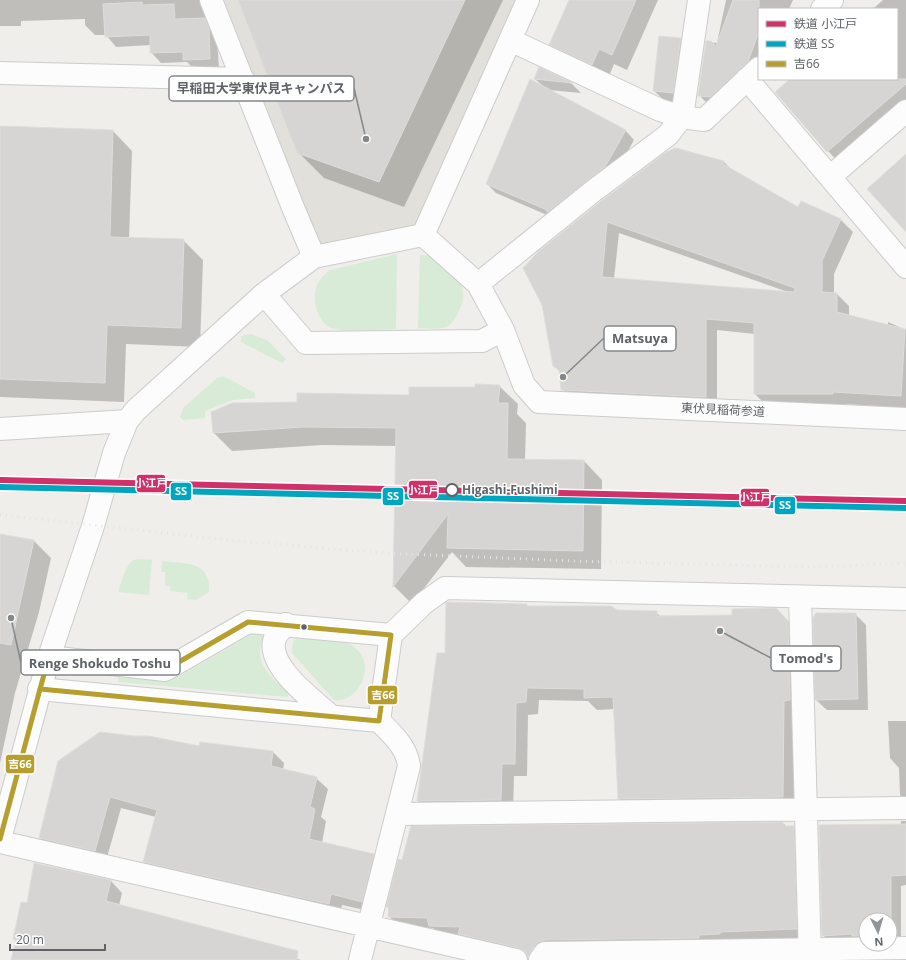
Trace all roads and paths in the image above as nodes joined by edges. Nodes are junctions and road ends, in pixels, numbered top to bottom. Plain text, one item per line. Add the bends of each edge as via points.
1 (211, 0) edge
2 (528, 0) edge
3 (699, 0) edge
4 (832, 0) edge
5 (823, 8) edge
6 (510, 40) junction
7 (0, 73) edge
8 (753, 73) edge
9 (243, 79) junction
10 (758, 80) edge
11 (906, 111) edge
12 (682, 117) junction
13 (830, 177) junction
14 (423, 235) junction
15 (314, 257) junction
16 (906, 267) edge
17 (478, 284) junction
18 (264, 294) junction
19 (503, 330) junction
20 (906, 419) edge
21 (127, 421) junction
22 (0, 429) edge
23 (800, 597) junction
24 (906, 599) edge
25 (286, 624) junction
26 (391, 635) junction
27 (49, 657) junction
28 (39, 689) junction
29 (330, 715) junction
30 (379, 721) junction
31 (806, 808) junction
32 (906, 808) edge
33 (397, 814) junction
34 (0, 840) edge
35 (368, 926) junction
36 (906, 948) edge
37 (810, 955) edge
38 (360, 960) edge
39 (516, 960) edge
40 (540, 960) edge

1 - 9 street
2 - 6 street
3 - 12 street
4 - 5 street
6 - 12 street via 660,110
6 - 14 street
7 - 9 street
8 - 12 street via 704,120
9 - 15 street
10 - 13 street
11 - 13 street
12 - 17 street via 668,135 592,192
13 - 16 street
14 - 15 street
14 - 17 street
15 - 18 street
17 - 19 street
18 - 19 street via 306,343 482,341
18 - 21 street
19 - 20 street, 東伏見稲荷参道 via 524,386 539,402
21 - 22 street
21 - 27 street via 114,453 93,526
23 - 24 street
23 - 26 street via 445,588 424,603
23 - 31 street
25 - 26 street
25 - 27 street via 248,622 165,670
25 - 29 street via 275,637 275,658 282,670
26 - 30 street
27 - 28 street
28 - 29 street
28 - 34 street
29 - 30 street
30 - 33 street via 392,733 408,756 409,766
31 - 32 street
31 - 33 street
31 - 37 street
33 - 35 street
34 - 35 street
35 - 38 street
35 - 39 street
36 - 37 street
37 - 40 street via 545,953

